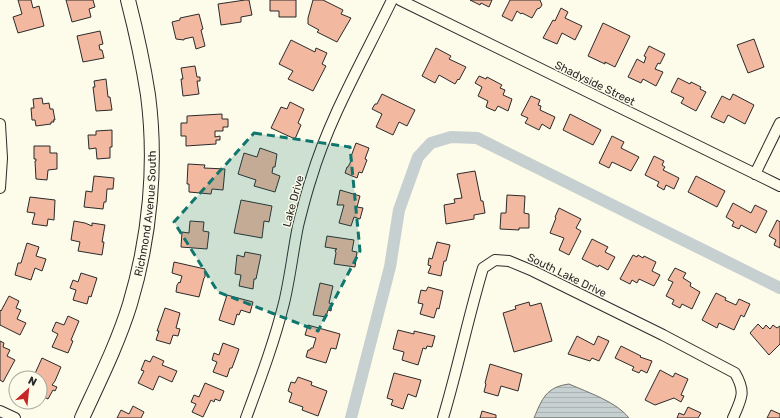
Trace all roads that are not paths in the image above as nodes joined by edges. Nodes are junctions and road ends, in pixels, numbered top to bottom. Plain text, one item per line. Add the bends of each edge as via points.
1 (130, 0) edge
2 (392, 0) edge
3 (400, 0) edge
4 (780, 123) edge
5 (0, 124) edge
6 (755, 174) junction
7 (780, 186) edge
8 (0, 188) edge
9 (0, 411) edge
10 (15, 418) edge
11 (82, 418) edge
12 (246, 418) edge
13 (443, 418) edge
14 (733, 418) edge

1 - 11 street, Richmond Avenue South via 142,56 151,137 148,220 130,303 114,348
2 - 12 street, Lake Drive via 320,150 298,225 284,302 273,343
3 - 6 street, Shadyside Street
4 - 6 street
5 - 8 street
6 - 7 street, Shadyside Street
9 - 10 street
13 - 14 street, South Lake Drive via 483,268 495,260 509,261 533,271 735,372 741,384 742,397

